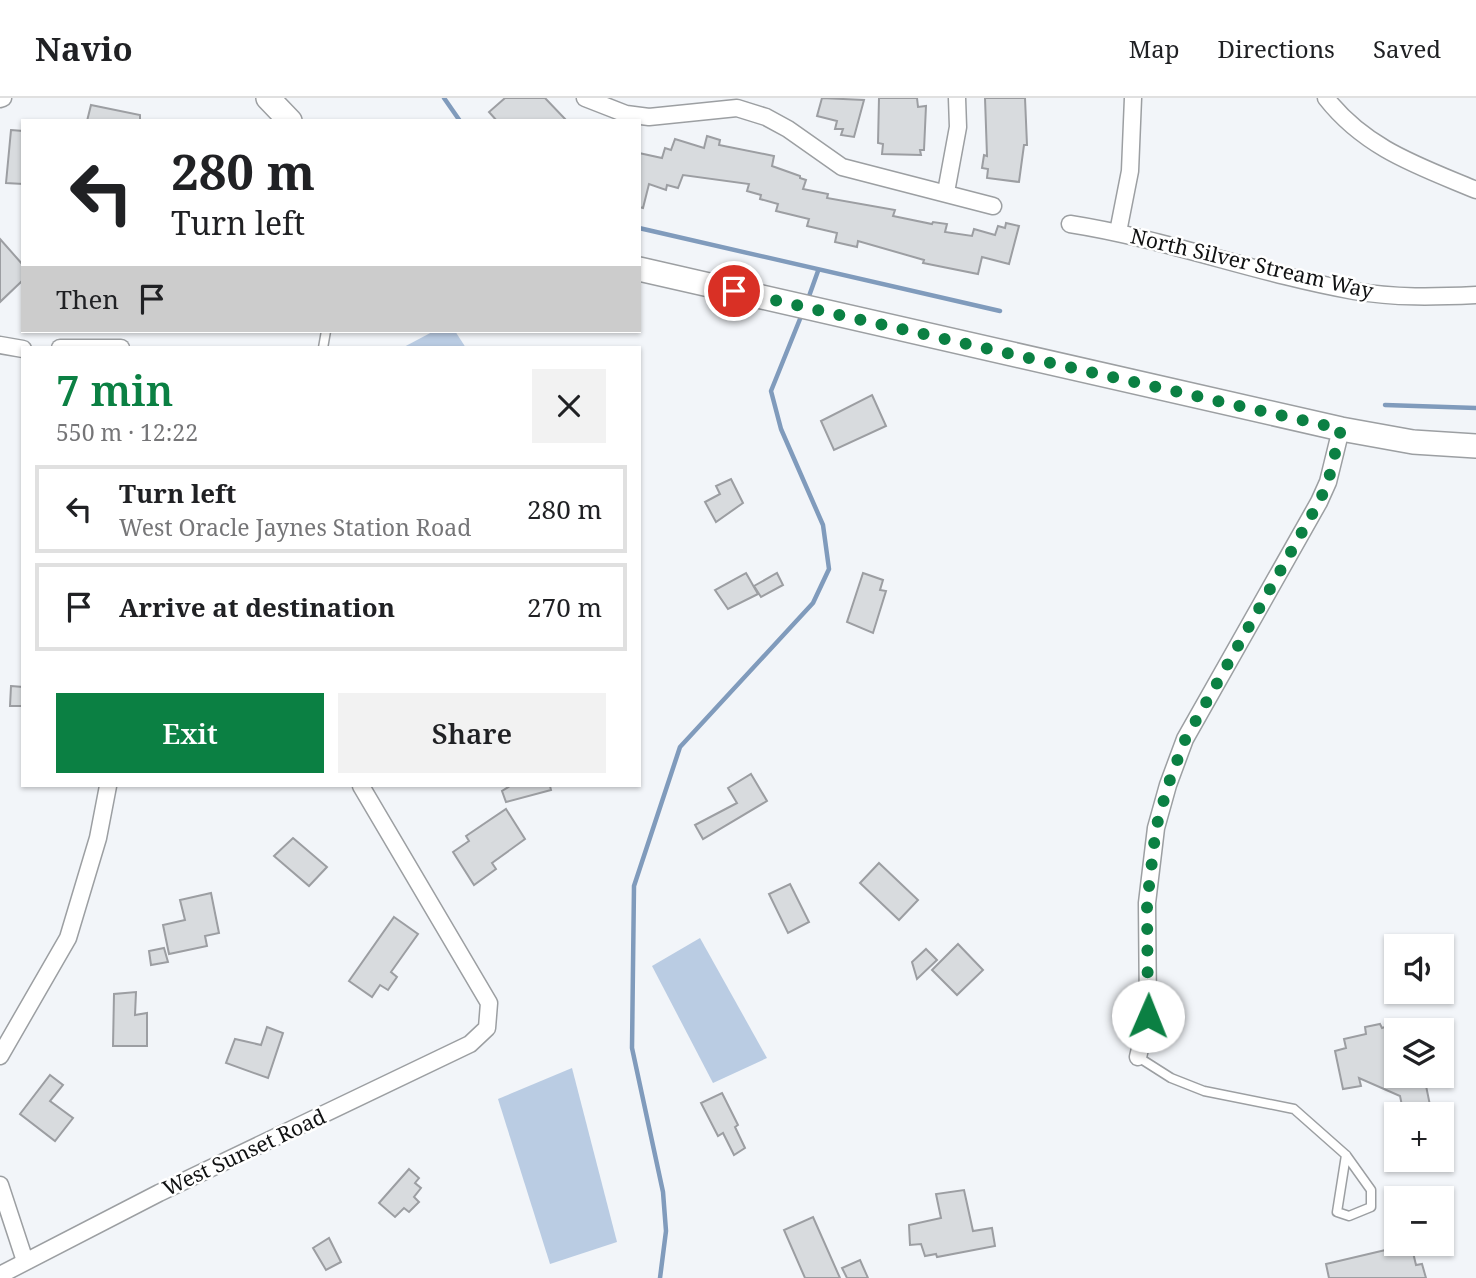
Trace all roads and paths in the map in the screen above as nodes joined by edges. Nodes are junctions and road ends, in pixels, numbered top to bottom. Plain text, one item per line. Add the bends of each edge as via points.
1 (268, 98) edge
2 (585, 98) edge
3 (957, 98) edge
4 (1133, 98) edge
5 (1326, 98) edge
6 (288, 119) edge
7 (1476, 190) edge
8 (946, 192) junction
9 (993, 206) dead end
10 (1070, 224) dead end
11 (1118, 232) junction
12 (641, 269) edge
13 (1476, 295) edge
14 (0, 345) edge
15 (21, 349) edge
16 (1341, 429) junction
17 (1476, 446) edge
18 (108, 787) edge
19 (362, 787) edge
20 (0, 1056) edge
21 (1138, 1056) joint
22 (1346, 1155) junction
23 (0, 1185) edge
24 (25, 1261) junction
25 (0, 1275) edge

1 - 6 street
2 - 8 street via 626,114 649,117 737,108 788,128 842,167
3 - 8 street via 958,127
4 - 11 street via 1129,172
5 - 7 street via 1397,158
8 - 9 street
10 - 11 street, North Silver Stream Way
11 - 13 street, North Silver Stream Way via 1354,291 1416,298
12 - 16 street
14 - 15 street
16 - 17 street via 1413,442
16 - 21 street via 1319,502 1185,740 1168,785 1156,828 1147,903 1148,1016
18 - 20 street via 98,838 68,938
19 - 24 street, West Sunset Road via 489,1003 487,1028 470,1044
21 - 22 lane via 1171,1078 1204,1091 1294,1108
22 - 22 lane via 1371,1190 1371,1207 1349,1216 1337,1212 1336,1202
23 - 24 street
24 - 25 street, West Sunset Road

